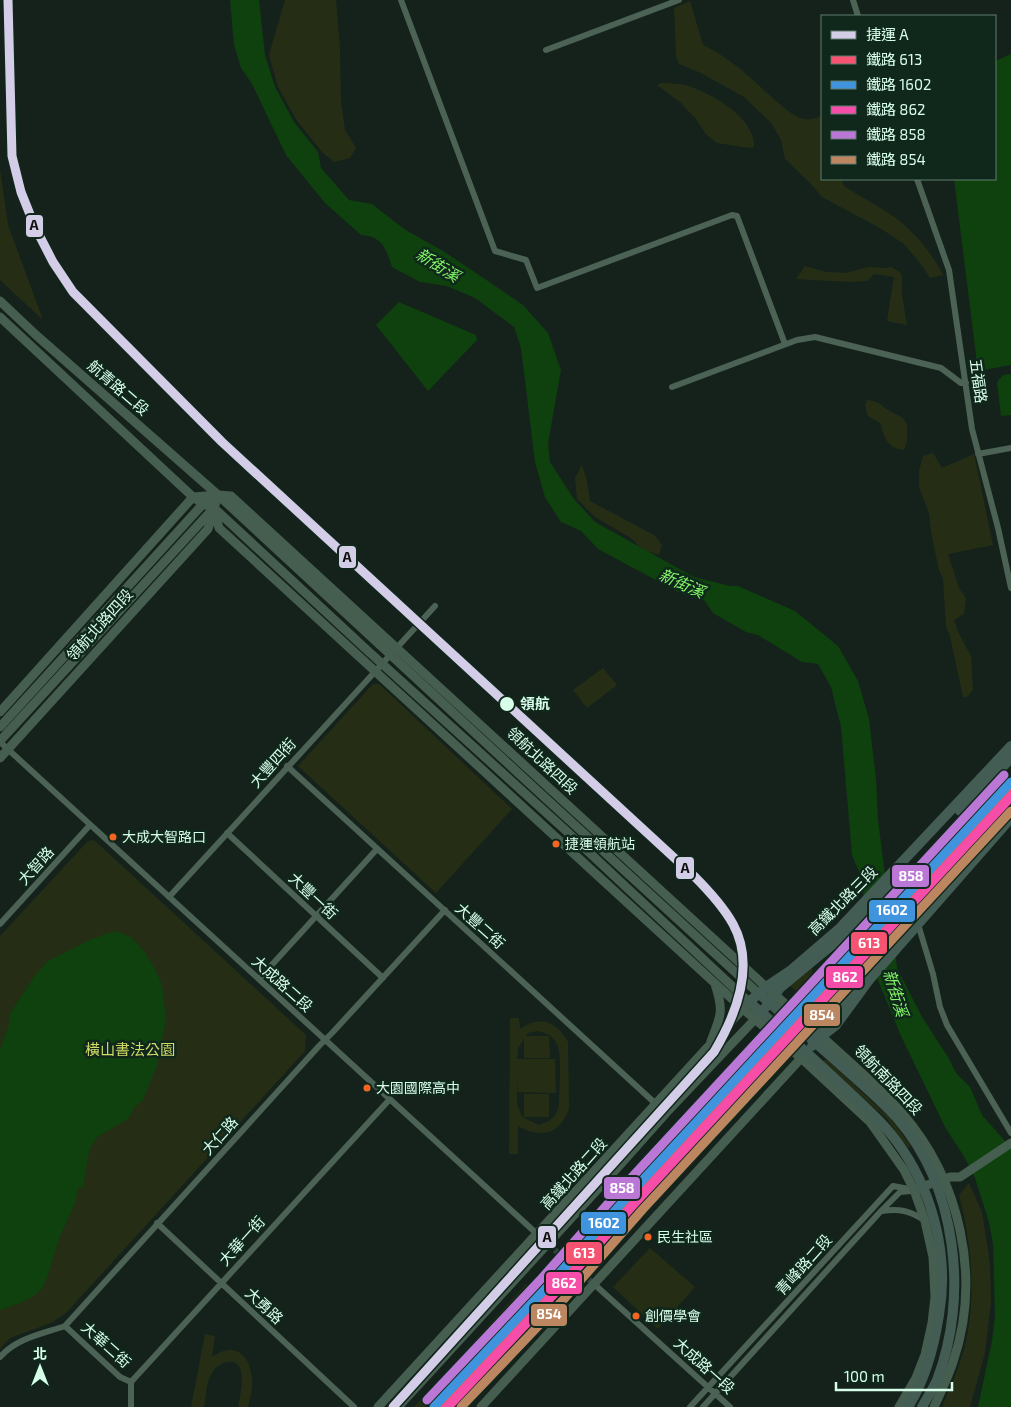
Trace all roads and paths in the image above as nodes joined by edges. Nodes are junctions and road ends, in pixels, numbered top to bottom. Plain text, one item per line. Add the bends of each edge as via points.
1 (401, 0) edge
2 (677, 0) edge
3 (853, 0) edge
4 (858, 15) edge
5 (546, 50) dead end
6 (916, 180) edge
7 (0, 301) edge
8 (0, 317) edge
9 (785, 344) junction
10 (966, 383) junction
11 (672, 386) dead end
12 (1011, 448) edge
13 (978, 454) junction
14 (218, 495) junction
15 (193, 498) junction
16 (203, 504) junction
17 (214, 508) junction
18 (219, 528) junction
19 (208, 529) junction
20 (1011, 588) edge
21 (435, 606) dead end
22 (396, 647) junction
23 (390, 655) junction
24 (378, 667) junction
25 (0, 712) edge
26 (0, 726) edge
27 (0, 742) edge
28 (1011, 746) edge
29 (8, 749) junction
30 (0, 758) edge
31 (1011, 758) edge
32 (287, 766) junction
33 (1011, 806) edge
34 (1011, 818) edge
35 (90, 825) junction
36 (227, 833) junction
37 (378, 849) junction
38 (904, 865) junction
39 (168, 896) junction
40 (445, 910) junction
41 (862, 911) junction
42 (316, 916) junction
43 (0, 924) edge
44 (914, 926) junction
45 (382, 978) junction
46 (259, 979) junction
47 (714, 982) junction
48 (762, 990) junction
49 (772, 999) junction
50 (746, 1005) junction
51 (758, 1016) junction
52 (819, 1039) junction
53 (325, 1040) junction
54 (708, 1048) junction
55 (804, 1055) junction
56 (390, 1099) junction
57 (656, 1104) junction
58 (1011, 1133) edge
59 (1011, 1143) edge
60 (940, 1180) junction
61 (919, 1188) junction
62 (881, 1212) junction
63 (925, 1221) junction
64 (157, 1223) junction
65 (538, 1234) junction
66 (548, 1244) junction
67 (221, 1283) junction
68 (594, 1284) junction
69 (65, 1326) junction
70 (0, 1357) edge
71 (130, 1382) junction
72 (709, 1388) junction
73 (716, 1394) junction
74 (132, 1407) edge
75 (354, 1407) edge
76 (378, 1407) edge
77 (398, 1407) edge
78 (481, 1407) edge
79 (690, 1407) edge
80 (703, 1407) edge
81 (730, 1407) edge
82 (899, 1407) edge
83 (908, 1407) edge
84 (922, 1407) edge
85 (934, 1407) edge

1 - 9 street via 495,251 526,260 537,288 722,218 737,216
2 - 5 street
3 - 4 street
6 - 10 street, 五福路 via 949,270
7 - 14 street, 航青路二段
8 - 15 street, 航青路二段
9 - 10 street via 815,337 941,368 960,383
9 - 11 street
10 - 13 street, 五福路
12 - 13 street
13 - 20 street, 五福路
14 - 15 street, 領航北路四段
14 - 16 street, 領航北路四段
14 - 17 street, 領航北路四段
14 - 22 street, 領航北路四段 via 231,496
14 - 23 street, 領航北路四段
15 - 16 street
15 - 25 street, 領航北路四段
16 - 17 street
16 - 26 street, 領航北路四段
17 - 18 street
17 - 19 street, 領航北路四段
17 - 24 street
17 - 27 street, 領航北路四段
18 - 19 street
18 - 24 street
19 - 29 street, 領航北路四段
21 - 22 street, 大豐四街
22 - 23 street, 大豐四街
22 - 48 street, 領航北路四段
23 - 24 street, 大豐四街
23 - 48 street, 領航北路四段
24 - 32 street, 大豐四街
24 - 47 street
24 - 50 street via 563,828
27 - 29 street, 大成路二段
28 - 38 main road, 高鐵北路三段
29 - 30 street, 領航北路四段
29 - 35 street, 大成路二段
31 - 38 main road, 高鐵北路三段
32 - 36 street, 大豐四街
32 - 37 street, 大豐二街
33 - 44 main road
34 - 44 main road
35 - 39 street, 大成路二段
35 - 43 street, 大智路
36 - 39 street, 大豐四街
36 - 42 street, 大豐一街
37 - 40 street, 大豐二街
37 - 42 street
38 - 41 main road, 高鐵北路三段
39 - 46 street, 大成路二段
40 - 45 street, 大仁路
40 - 57 street, 大豐二街
41 - 48 main road, 高鐵北路三段 via 798,965
41 - 49 main road, 高鐵北路三段 via 843,936 780,988
42 - 45 street, 大豐一街
42 - 46 street
44 - 52 main road via 836,1025
44 - 52 main road via 868,968 831,1016
44 - 58 street via 933,974 947,1025
45 - 53 street, 大仁路
46 - 53 street, 大成路二段
47 - 50 street
47 - 54 street via 722,1016
48 - 49 main road, 領航北路四段
48 - 50 main road, 高鐵北路三段
49 - 51 main road, 高鐵北路三段
49 - 52 main road, 領航北路四段
50 - 51 main road
50 - 54 street, 高鐵北路二段
51 - 55 main road
51 - 66 street, 高鐵北路二段
52 - 55 main road
52 - 60 main road, 領航南路四段 via 897,1118
53 - 56 street, 大成路二段
53 - 64 street, 大仁路
54 - 57 street, 高鐵北路二段
55 - 61 main road via 887,1130 902,1149
55 - 68 street
56 - 65 street, 大成路二段
56 - 67 street, 大華一街
57 - 65 street, 高鐵北路二段
59 - 60 street via 960,1177
60 - 61 street
60 - 84 main road, 領航南路四段 via 954,1263 952,1321 936,1380
60 - 85 street, 領航南路四段 via 956,1213 961,1234 965,1301 953,1362
61 - 62 street, 青峰路二段 via 900,1192
61 - 63 street
61 - 72 street, 青峰路二段 via 894,1186
61 - 83 main road via 932,1215 943,1262 943,1295 925,1375
62 - 63 street via 904,1209
62 - 73 street, 青峰路二段
63 - 82 street via 933,1257 935,1296 932,1323 916,1378
64 - 67 street, 大勇路
64 - 69 street, 大仁路
65 - 66 street, 大成路二段
65 - 76 street, 高鐵北路二段
66 - 77 street, 高鐵北路二段
67 - 71 street, 大華一街
67 - 75 street, 大勇路
68 - 72 street, 大成路一段
68 - 78 street
69 - 70 street, 大仁路 via 18,1342
69 - 71 street, 大華二街 via 120,1377
71 - 74 street
72 - 73 street, 大成路一段
72 - 79 street, 青峰路二段
73 - 80 street, 青峰路二段
73 - 81 street, 大成路一段

